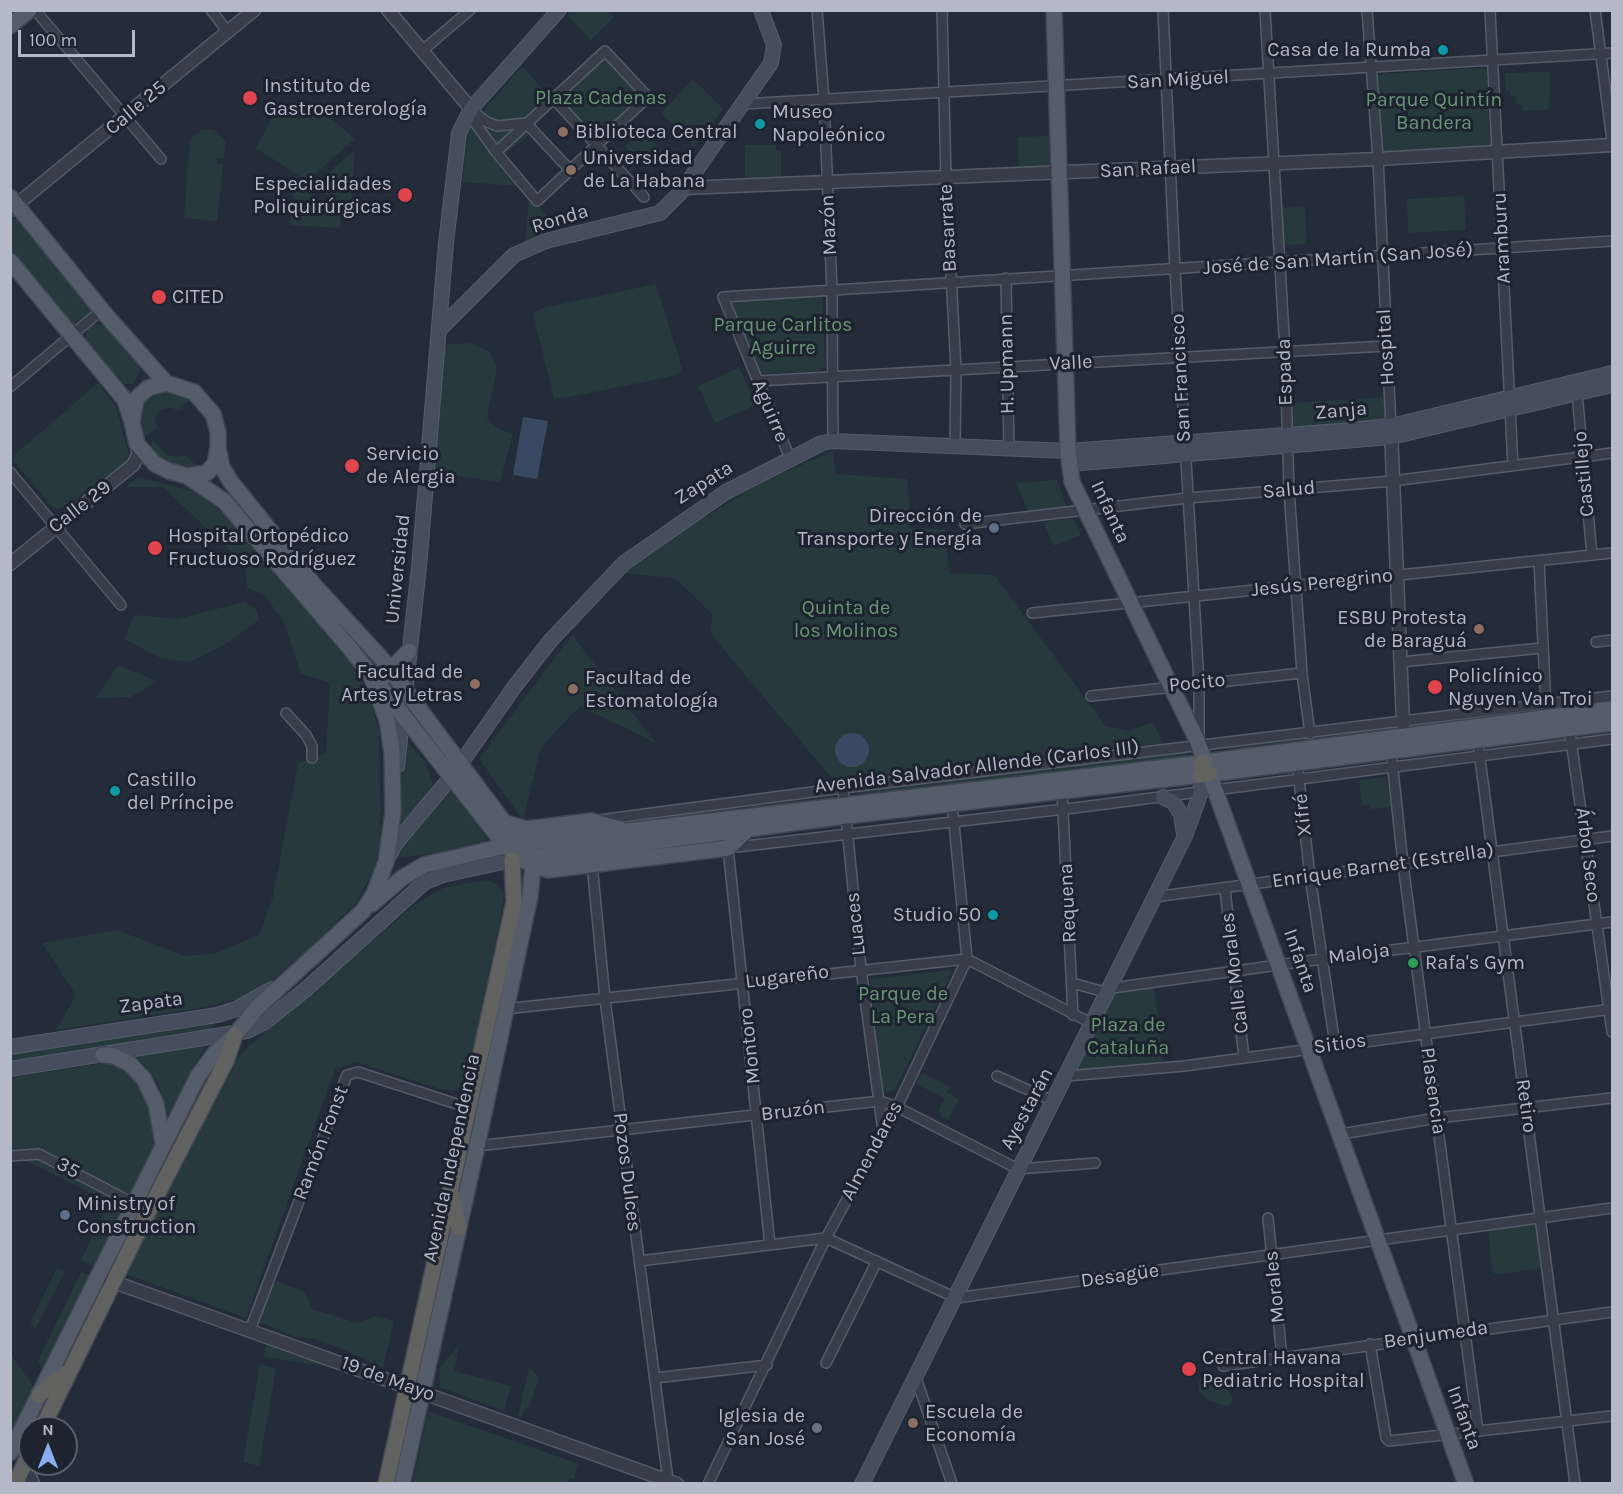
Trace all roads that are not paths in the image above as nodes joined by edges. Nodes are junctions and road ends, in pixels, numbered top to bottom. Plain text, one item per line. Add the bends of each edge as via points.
1 (29, 10) edge
2 (35, 10) edge
3 (211, 10) edge
4 (254, 10) edge
5 (388, 10) edge
6 (470, 10) edge
7 (559, 10) edge
8 (761, 10) edge
9 (818, 10) edge
10 (942, 10) edge
11 (1054, 10) edge
12 (1163, 10) edge
13 (1265, 10) edge
14 (1367, 10) edge
15 (1490, 10) edge
16 (1595, 10) edge
17 (10, 26) edge
18 (228, 32) junction
19 (423, 50) junction
20 (1612, 53) edge
21 (1601, 54) junction
22 (1493, 61) junction
23 (1372, 68) junction
24 (1268, 75) junction
25 (1166, 80) junction
26 (1057, 87) junction
27 (943, 93) junction
28 (553, 98) junction
29 (824, 99) junction
30 (743, 104) junction
31 (466, 111) junction
32 (125, 116) junction
33 (526, 123) junction
34 (1612, 140) edge
35 (597, 145) junction
36 (1612, 145) edge
37 (496, 152) junction
38 (1497, 152) junction
39 (161, 159) dead end
40 (1378, 159) junction
41 (1273, 163) junction
42 (1169, 167) junction
43 (570, 170) junction
44 (1060, 174) junction
45 (946, 179) junction
46 (827, 182) junction
47 (684, 188) junction
48 (644, 197) dead end
49 (13, 204) edge
50 (1612, 241) edge
51 (1502, 249) junction
52 (1381, 254) junction
53 (10, 261) edge
54 (1279, 261) junction
55 (1174, 270) junction
56 (1063, 276) junction
57 (1006, 278) junction
58 (951, 283) junction
59 (832, 291) junction
60 (723, 297) joint
61 (450, 300) junction
62 (101, 312) junction
63 (440, 329) junction
64 (72, 337) junction
65 (1386, 346) junction
66 (1284, 352) junction
67 (1181, 356) junction
68 (1066, 363) junction
69 (1007, 366) junction
70 (956, 370) junction
71 (1612, 373) edge
72 (832, 378) junction
73 (757, 381) junction
74 (166, 383) junction
75 (1612, 385) edge
76 (10, 387) edge
77 (1577, 393) junction
78 (1511, 403) junction
79 (132, 422) junction
80 (1391, 432) junction
81 (833, 441) junction
82 (1287, 442) junction
83 (138, 444) junction
84 (955, 446) junction
85 (218, 448) junction
86 (1185, 449) junction
87 (1009, 450) junction
88 (1612, 453) edge
89 (1581, 457) junction
90 (790, 458) junction
91 (1069, 458) junction
92 (1513, 466) junction
93 (10, 472) edge
94 (187, 476) junction
95 (1393, 481) junction
96 (1289, 490) junction
97 (1188, 498) junction
98 (1085, 512) junction
99 (966, 524) dead end
100 (56, 526) junction
101 (1612, 553) edge
102 (1592, 555) junction
103 (1539, 561) junction
104 (10, 564) edge
105 (1396, 575) junction
106 (1296, 586) junction
107 (308, 590) junction
108 (1192, 596) junction
109 (1130, 603) junction
110 (121, 605) dead end
111 (1032, 613) dead end
112 (1612, 640) edge
113 (1596, 642) dead end
114 (410, 645) junction
115 (1542, 648) junction
116 (376, 653) junction
117 (1401, 662) junction
118 (391, 671) junction
119 (1302, 673) junction
120 (372, 676) junction
121 (1198, 683) junction
122 (1170, 686) junction
123 (405, 689) junction
124 (1091, 696) dead end
125 (1612, 696) edge
126 (1612, 709) edge
127 (286, 713) dead end
128 (403, 714) junction
129 (1557, 717) junction
130 (1612, 723) edge
131 (1403, 730) junction
132 (1310, 734) junction
133 (1477, 734) junction
134 (1612, 739) edge
135 (1573, 744) junction
136 (1199, 746) junction
137 (1391, 751) junction
138 (312, 758) dead end
139 (1480, 758) junction
140 (462, 763) junction
141 (1297, 763) junction
142 (1207, 767) junction
143 (1393, 768) junction
144 (452, 776) junction
145 (1300, 780) junction
146 (843, 788) junction
147 (1062, 791) junction
148 (1208, 791) junction
149 (1163, 797) junction
150 (952, 803) junction
151 (1063, 809) junction
152 (845, 810) junction
153 (393, 812) junction
154 (503, 821) junction
155 (591, 821) junction
156 (954, 822) junction
157 (748, 829) junction
158 (629, 831) junction
159 (848, 834) junction
160 (1185, 836) junction
161 (1612, 836) edge
162 (1587, 840) junction
163 (728, 848) junction
164 (1492, 851) junction
165 (518, 853) junction
166 (386, 862) junction
167 (592, 864) junction
168 (1402, 864) junction
169 (548, 870) junction
170 (1310, 876) junction
171 (1251, 885) junction
172 (1225, 889) junction
173 (531, 890) junction
174 (1154, 897) junction
175 (363, 911) junction
176 (1612, 922) edge
177 (1596, 924) junction
178 (1503, 936) junction
179 (1414, 947) junction
180 (967, 959) junction
181 (1322, 959) junction
182 (1279, 965) junction
183 (861, 969) junction
184 (1234, 972) junction
185 (289, 978) junction
186 (744, 983) junction
187 (1071, 983) junction
188 (1105, 992) junction
189 (605, 999) junction
190 (505, 1009) junction
191 (1611, 1009) edge
192 (1073, 1015) junction
193 (1514, 1021) junction
194 (1091, 1023) junction
195 (1612, 1032) edge
196 (1425, 1033) junction
197 (235, 1035) junction
198 (1335, 1045) junction
199 (10, 1047) edge
200 (1309, 1048) junction
201 (103, 1055) junction
202 (1244, 1058) junction
203 (10, 1069) edge
204 (997, 1076) dead end
205 (1067, 1076) junction
206 (1612, 1098) edge
207 (880, 1101) junction
208 (1053, 1101) junction
209 (897, 1107) junction
210 (1526, 1107) junction
211 (469, 1108) junction
212 (757, 1116) junction
213 (1437, 1118) junction
214 (622, 1130) junction
215 (883, 1131) junction
216 (1341, 1134) junction
217 (163, 1143) junction
218 (477, 1146) junction
219 (10, 1156) edge
220 (1095, 1162) dead end
221 (1018, 1168) junction
222 (451, 1190) junction
223 (133, 1203) junction
224 (1612, 1208) edge
225 (1268, 1218) dead end
226 (1541, 1219) junction
227 (142, 1224) junction
228 (459, 1228) junction
229 (1452, 1231) junction
230 (826, 1238) junction
231 (1380, 1241) junction
232 (771, 1245) junction
233 (1272, 1255) junction
234 (639, 1261) junction
235 (877, 1261) junction
236 (98, 1276) junction
237 (114, 1280) junction
238 (956, 1298) junction
239 (1612, 1312) edge
240 (1554, 1319) junction
241 (250, 1330) junction
242 (1464, 1332) junction
243 (1413, 1338) junction
244 (1370, 1344) junction
245 (1282, 1357) junction
246 (826, 1363) dead end
247 (767, 1365) junction
248 (1223, 1366) dead end
249 (70, 1369) junction
250 (656, 1378) junction
251 (916, 1378) junction
252 (408, 1386) junction
253 (423, 1391) junction
254 (39, 1395) junction
255 (48, 1416) edge
256 (1612, 1416) edge
257 (1565, 1421) junction
258 (1478, 1431) junction
259 (1449, 1435) junction
260 (12, 1446) edge
261 (673, 1482) edge
262 (386, 1484) edge
263 (402, 1484) edge
264 (708, 1484) edge
265 (862, 1484) edge
266 (952, 1484) edge
267 (1466, 1484) edge
268 (1575, 1484) edge

1 - 17 main road
2 - 32 street
3 - 18 street
4 - 18 street, Calle 25
5 - 19 street
6 - 19 street
7 - 31 main road
8 - 30 main road, Ronda via 774,53
9 - 29 street, Mazón
10 - 27 street, Basarrate
11 - 26 main road, Infanta
12 - 25 street, San Francisco
13 - 24 street, Espada
14 - 23 street, Hospital
15 - 22 street, Aramburu
16 - 21 street
18 - 32 street, Calle 25
19 - 31 street
20 - 21 street, San Miguel
21 - 22 street, San Miguel
21 - 34 street
22 - 23 street, San Miguel
22 - 38 street, Aramburu
23 - 24 street, San Miguel
23 - 40 street, Hospital
24 - 25 street, San Miguel
24 - 41 street, Espada
25 - 26 street, San Miguel
25 - 42 street, San Francisco
26 - 27 street, San Miguel
26 - 44 main road, Infanta
27 - 29 street, San Miguel
27 - 45 street, Basarrate
28 - 33 street
28 - 35 street
28 - 35 street via 604,51 648,97
29 - 30 street, San Miguel
29 - 46 street, Mazón
30 - 47 main road, Ronda
31 - 33 street via 497,126
31 - 37 street
31 - 61 main road, Universidad via 453,175
32 - 39 street
32 - 49 street, Calle 25
33 - 37 street
33 - 43 street
35 - 43 street
35 - 48 street
36 - 38 street, San Rafael
37 - 43 street via 537,201
38 - 40 street, San Rafael
38 - 51 street, Aramburu
40 - 41 street, San Rafael
40 - 52 street, Hospital
41 - 42 street, San Rafael
41 - 54 street, Espada
42 - 44 street, San Rafael
42 - 55 street, San Francisco
44 - 45 street, San Rafael
44 - 56 main road, Infanta
45 - 46 street, San Rafael
45 - 58 street, Basarrate
46 - 47 street, San Rafael
46 - 59 street, Mazón
47 - 61 main road, Ronda via 660,213 546,241 514,255
49 - 62 main road
50 - 51 street, José de San Martín (San José)
51 - 52 street, José de San Martín (San José)
51 - 78 street, Aramburu
52 - 54 street, José de San Martín (San José)
52 - 65 street, Hospital
53 - 64 main road
54 - 55 street, José de San Martín (San José)
54 - 66 street, Espada
55 - 56 street, José de San Martín (San José)
55 - 67 street, San Francisco
56 - 57 street, José de San Martín (San José)
56 - 68 main road, Infanta
57 - 58 street, José de San Martín (San José)
57 - 69 street, H. Upmann
58 - 59 street, José de San Martín (San José)
58 - 70 street, Basarrate
59 - 60 street, José de San Martín (San José)
59 - 72 street, Mazón
60 - 73 street, Aguirre
61 - 63 main road, Ronda
61 - 63 main road, Universidad
62 - 64 street
62 - 74 main road
63 - 114 main road, Universidad
64 - 76 street
64 - 79 main road via 125,400
65 - 66 street, Valle
65 - 80 street, Hospital
66 - 67 street, Valle
66 - 82 street, Espada
67 - 68 street, Valle
67 - 86 street, San Francisco
68 - 69 street, Valle
68 - 91 main road, Infanta
69 - 70 street, Valle
69 - 87 street, H. Upmann
70 - 72 street, Valle
70 - 84 street, Basarrate
71 - 78 main road, Zanja
72 - 73 street, Valle
72 - 81 street, Mazón
73 - 90 street, Aguirre
74 - 79 main road via 153,385 139,395
74 - 85 main road via 186,388 204,400 216,422
75 - 77 main road, Zanja
77 - 78 main road, Zanja
77 - 89 street, Castillejo
78 - 80 main road, Zanja
78 - 92 street, Aramburu
79 - 83 main road
80 - 82 main road, Zanja
80 - 95 street, Hospital
81 - 84 main road, Zapata
81 - 90 main road, Zapata
82 - 86 main road, Zanja
82 - 96 street, Espada
83 - 94 main road via 155,464
83 - 100 street, Calle 29 via 133,465
84 - 87 main road, Zapata
85 - 94 main road via 210,470
85 - 107 main road via 222,467 231,482
86 - 91 main road, Zanja
86 - 97 street, San Francisco
87 - 91 main road, Zapata
88 - 89 street, Salud
89 - 92 street, Salud
89 - 102 street, Castillejo
90 - 140 main road, Zapata via 726,492 624,563 551,640
91 - 98 main road, Infanta via 1076,493
92 - 95 street, Salud
93 - 100 street
94 - 107 main road via 224,501
95 - 96 street, Salud
95 - 105 street, Hospital
96 - 97 street, Salud
96 - 106 street, Espada
97 - 98 street, Salud
97 - 108 street, San Francisco
98 - 99 street, Salud
98 - 109 main road, Infanta
100 - 104 street, Calle 29
100 - 110 street
101 - 102 street, Jesús Peregrino
102 - 103 street, Jesús Peregrino
103 - 105 street, Jesús Peregrino
103 - 115 street
105 - 106 street, Jesús Peregrino
105 - 117 street, Hospital
106 - 108 street, Jesús Peregrino
106 - 119 street, Espada
107 - 116 main road
107 - 120 main road
108 - 109 street, Jesús Peregrino
108 - 121 street, San Francisco
109 - 111 street, Jesús Peregrino
109 - 122 main road, Infanta
112 - 113 street
114 - 116 main road via 401,654 386,657
114 - 118 main road
114 - 123 main road, Universidad
115 - 117 street
115 - 129 street
116 - 118 main road
117 - 131 street, Hospital
118 - 120 main road via 382,678
118 - 123 main road
119 - 121 street, Pocito
119 - 132 street, Espada
120 - 128 main road
120 - 153 main road via 390,732
121 - 122 street, Pocito
121 - 136 street, San Francisco
122 - 124 street, Pocito
122 - 136 main road, Infanta
123 - 128 main road, Universidad
123 - 140 main road
125 - 129 street, Avenida Salvador Allende (Carlos III)
126 - 129 main road, Avenida Salvador Allende (Carlos III)
127 - 138 street via 306,735 312,746
128 - 144 main road
128 - 153 main road, Universidad
129 - 130 main road, Avenida Salvador Allende (Carlos III)
129 - 131 street, Avenida Salvador Allende (Carlos III)
129 - 133 main road, Avenida Salvador Allende (Carlos III)
129 - 133 main road, Avenida Salvador Allende (Carlos III)
129 - 135 street, Árbol Seco
131 - 132 street, Avenida Salvador Allende (Carlos III)
131 - 133 main road, Avenida Salvador Allende (Carlos III)
131 - 137 street
131 - 142 main road, Avenida Salvador Allende (Carlos III)
132 - 136 street, Avenida Salvador Allende (Carlos III)
133 - 137 main road, Avenida Salvador Allende (Carlos III)
133 - 139 street, Retiro
134 - 135 street
135 - 139 street
135 - 162 street, Árbol Seco
136 - 142 main road, Infanta
136 - 146 street, Avenida Salvador Allende (Carlos III)
137 - 141 main road, Avenida Salvador Allende (Carlos III)
137 - 143 street, Plasencia
139 - 143 street
139 - 164 street, Retiro
140 - 144 main road, Zapata
140 - 154 main road
141 - 142 main road, Avenida Salvador Allende (Carlos III)
141 - 145 street, Xifré
142 - 147 main road, Avenida Salvador Allende (Carlos III)
142 - 148 main road, Infanta
142 - 152 main road, Avenida Salvador Allende (Carlos III)
143 - 145 street
143 - 168 street, Plasencia
144 - 165 main road
144 - 166 main road, Zapata via 395,844
145 - 148 street
145 - 170 street, Xifré
146 - 152 street, Luaces
146 - 155 street, Avenida Salvador Allende (Carlos III)
147 - 150 main road, Avenida Salvador Allende (Carlos III)
147 - 151 street, Requena
148 - 149 street
148 - 160 main road, Ayestarán
148 - 171 main road, Infanta
149 - 151 street
149 - 160 main road via 1173,802 1181,814
150 - 152 main road, Avenida Salvador Allende (Carlos III)
150 - 156 street
151 - 156 street
151 - 187 street, Requena
152 - 157 main road, Avenida Salvador Allende (Carlos III)
152 - 158 main road, Avenida Salvador Allende (Carlos III)
152 - 159 street, Luaces
153 - 166 main road
154 - 155 main road via 526,829
154 - 165 main road
155 - 158 main road
156 - 159 street
156 - 180 street
157 - 163 main road
157 - 165 main road, Avenida Salvador Allende (Carlos III)
158 - 165 main road, Avenida Salvador Allende (Carlos III)
159 - 163 street
159 - 183 street, Luaces
160 - 174 main road, Ayestarán
161 - 162 street, Enrique Barnet (Estrella)
162 - 164 street, Enrique Barnet (Estrella)
162 - 177 street, Árbol Seco
163 - 167 main road
163 - 186 street, Montoro
164 - 168 street, Enrique Barnet (Estrella)
164 - 178 street, Retiro
165 - 169 main road
165 - 173 main road, Avenida Independencia
165 - 175 main road via 489,849 424,865
165 - 197 main road, Avenida Salvador Allende (Carlos III) via 425,882 305,990 265,1022
165 - 211 highway, Avenida Independencia via 514,902
166 - 175 main road, Zapata
167 - 169 main road
167 - 189 street, Pozos Dulces
168 - 170 street, Enrique Barnet (Estrella)
168 - 179 street, Plasencia
169 - 173 main road
170 - 171 street, Enrique Barnet (Estrella)
170 - 181 street, Xifré
171 - 172 street, Enrique Barnet (Estrella)
171 - 182 main road, Infanta
172 - 174 street, Enrique Barnet (Estrella)
172 - 184 street, Calle Morales
173 - 190 main road, Avenida Independencia
174 - 188 main road, Ayestarán
175 - 185 main road, Zapata
176 - 177 street, Maloja
177 - 178 street, Maloja
177 - 191 street, Árbol Seco
178 - 179 street, Maloja
178 - 193 street, Retiro
179 - 181 street, Maloja
179 - 196 street, Plasencia
180 - 183 street, Lugareño
180 - 192 street
180 - 209 street, Almendares
181 - 182 street, Maloja
181 - 198 street, Xifré
182 - 184 street, Maloja
182 - 200 main road, Infanta
183 - 186 street, Lugareño
183 - 207 street, Luaces
184 - 188 street, Maloja
184 - 202 street, Calle Morales
185 - 197 main road, Zapata
185 - 199 main road, Zapata via 236,1009 217,1015
186 - 189 street, Lugareño
186 - 212 street, Montoro
187 - 188 street, Maloja
187 - 192 street, Requena
188 - 194 main road, Ayestarán
189 - 190 street, Lugareño
189 - 214 street, Pozos Dulces
190 - 218 main road, Avenida Independencia
191 - 193 street, Sitios
191 - 195 street, Árbol Seco
192 - 194 street
193 - 196 street, Sitios
193 - 210 street, Retiro
194 - 205 main road, Ayestarán
196 - 198 street, Sitios
196 - 213 street, Plasencia
197 - 201 main road
197 - 217 main road, Zapata via 214,1053 198,1076
197 - 227 highway via 226,1061
198 - 200 street, Sitios
200 - 202 street, Sitios
200 - 216 main road, Infanta
201 - 203 main road
201 - 217 main road via 130,1064 144,1079 156,1104
202 - 205 street, Sitios
204 - 208 street
205 - 208 main road, Ayestarán
206 - 210 street
207 - 209 street, Bruzón
207 - 212 street, Bruzón
207 - 215 street, Luaces
208 - 221 main road, Ayestarán
209 - 215 street, Almendares
209 - 221 street, Bruzón
210 - 213 street
210 - 226 street, Retiro
211 - 222 highway, Avenida Independencia
211 - 241 street, Ramón Fonst via 358,1072 347,1075
212 - 214 street, Bruzón
212 - 232 street, Montoro
213 - 216 street
213 - 229 street, Plasencia
214 - 218 street, Bruzón
214 - 234 street, Pozos Dulces
215 - 230 street, Almendares
216 - 231 main road, Infanta
217 - 223 main road, Zapata
218 - 228 main road, Avenida Independencia
219 - 223 street, 35 via 39,1154
220 - 221 street
221 - 238 main road, Ayestarán
222 - 228 highway
222 - 252 highway, Avenida Independencia
223 - 227 street
223 - 236 main road, Zapata
224 - 226 street, Desagüe
225 - 233 street, Morales
226 - 229 street, Desagüe
226 - 240 street, Retiro
227 - 237 highway
228 - 253 main road, Avenida Independencia
229 - 231 street, Desagüe
229 - 242 street, Plasencia
230 - 232 street
230 - 235 street
230 - 247 street, Almendares
231 - 233 street, Desagüe
231 - 243 main road, Infanta
232 - 234 street
233 - 238 street, Desagüe
233 - 245 street, Morales
234 - 250 street, Pozos Dulces
235 - 238 street
235 - 246 street
236 - 237 street, 19 de Mayo
236 - 254 main road, Zapata
237 - 241 street, 19 de Mayo
237 - 249 highway
238 - 251 main road, Ayestarán
239 - 240 street, Benjumeda
240 - 242 street, Benjumeda
240 - 257 street, Retiro
241 - 252 street, 19 de Mayo
242 - 243 street, Benjumeda
242 - 258 street, Plasencia
243 - 244 street, Benjumeda
243 - 259 main road, Infanta
244 - 245 street, Benjumeda
244 - 259 street via 1387,1440
245 - 248 street, Benjumeda
247 - 250 street
247 - 264 street, Almendares
249 - 254 highway
249 - 255 highway
250 - 261 street, Pozos Dulces
251 - 265 main road, Ayestarán
251 - 266 street
252 - 253 street, 19 de Mayo
252 - 262 highway, Avenida Independencia
253 - 261 street, 19 de Mayo
253 - 263 main road, Avenida Independencia
254 - 260 main road, Zapata
256 - 257 street
257 - 258 street
257 - 268 street, Retiro
258 - 259 street
259 - 267 main road, Infanta

